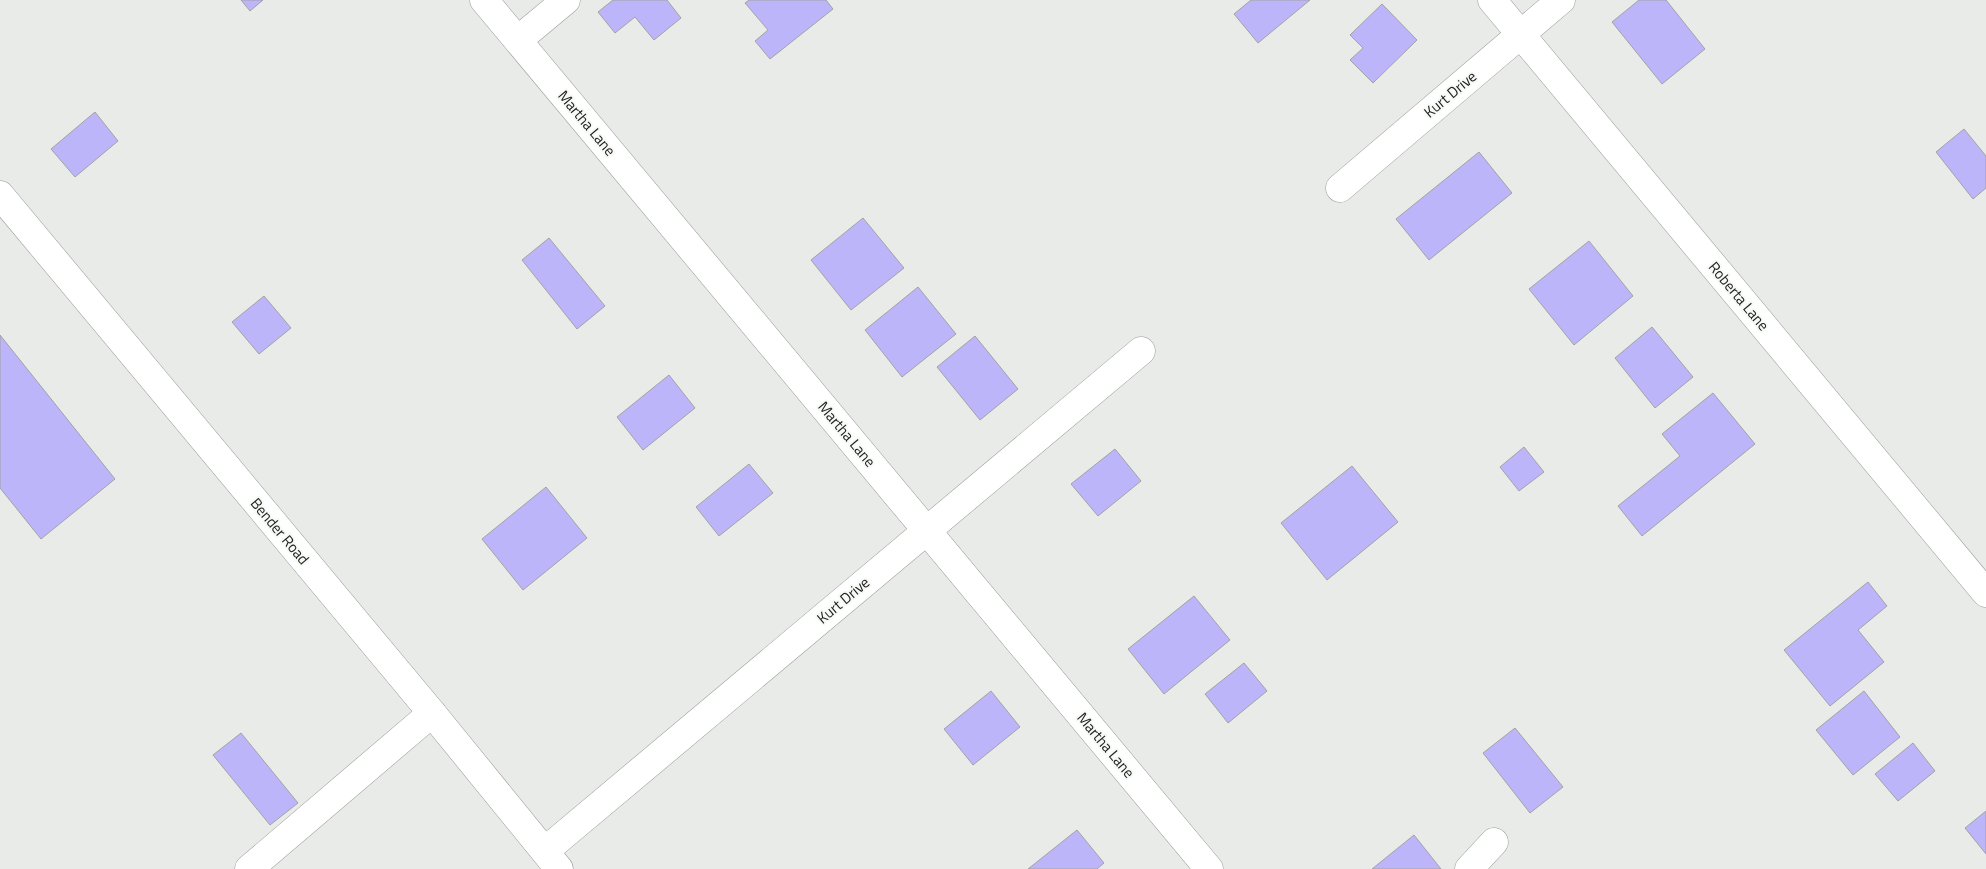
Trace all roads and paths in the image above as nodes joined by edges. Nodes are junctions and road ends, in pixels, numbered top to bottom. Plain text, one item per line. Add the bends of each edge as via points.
1 (484, 0) edge
2 (566, 0) edge
3 (1492, 0) edge
4 (1561, 0) edge
5 (1521, 34) junction
6 (518, 40) junction
7 (1340, 188) dead end
8 (0, 195) edge
9 (1141, 351) dead end
10 (927, 529) junction
11 (1986, 593) edge
12 (432, 714) junction
13 (1494, 842) dead end
14 (552, 860) edge
15 (249, 869) edge
16 (1209, 869) edge
17 (1469, 869) edge

1 - 6 street, Martha Lane
2 - 6 street
3 - 5 street, Roberta Lane
4 - 5 street, Kurt Drive
5 - 7 street, Kurt Drive
5 - 11 street, Roberta Lane
6 - 10 street, Martha Lane
8 - 12 street, Bender Road
9 - 10 street, Kurt Drive
10 - 14 street, Kurt Drive
10 - 16 street, Martha Lane
12 - 14 street, Bender Road
12 - 15 street
13 - 17 street

